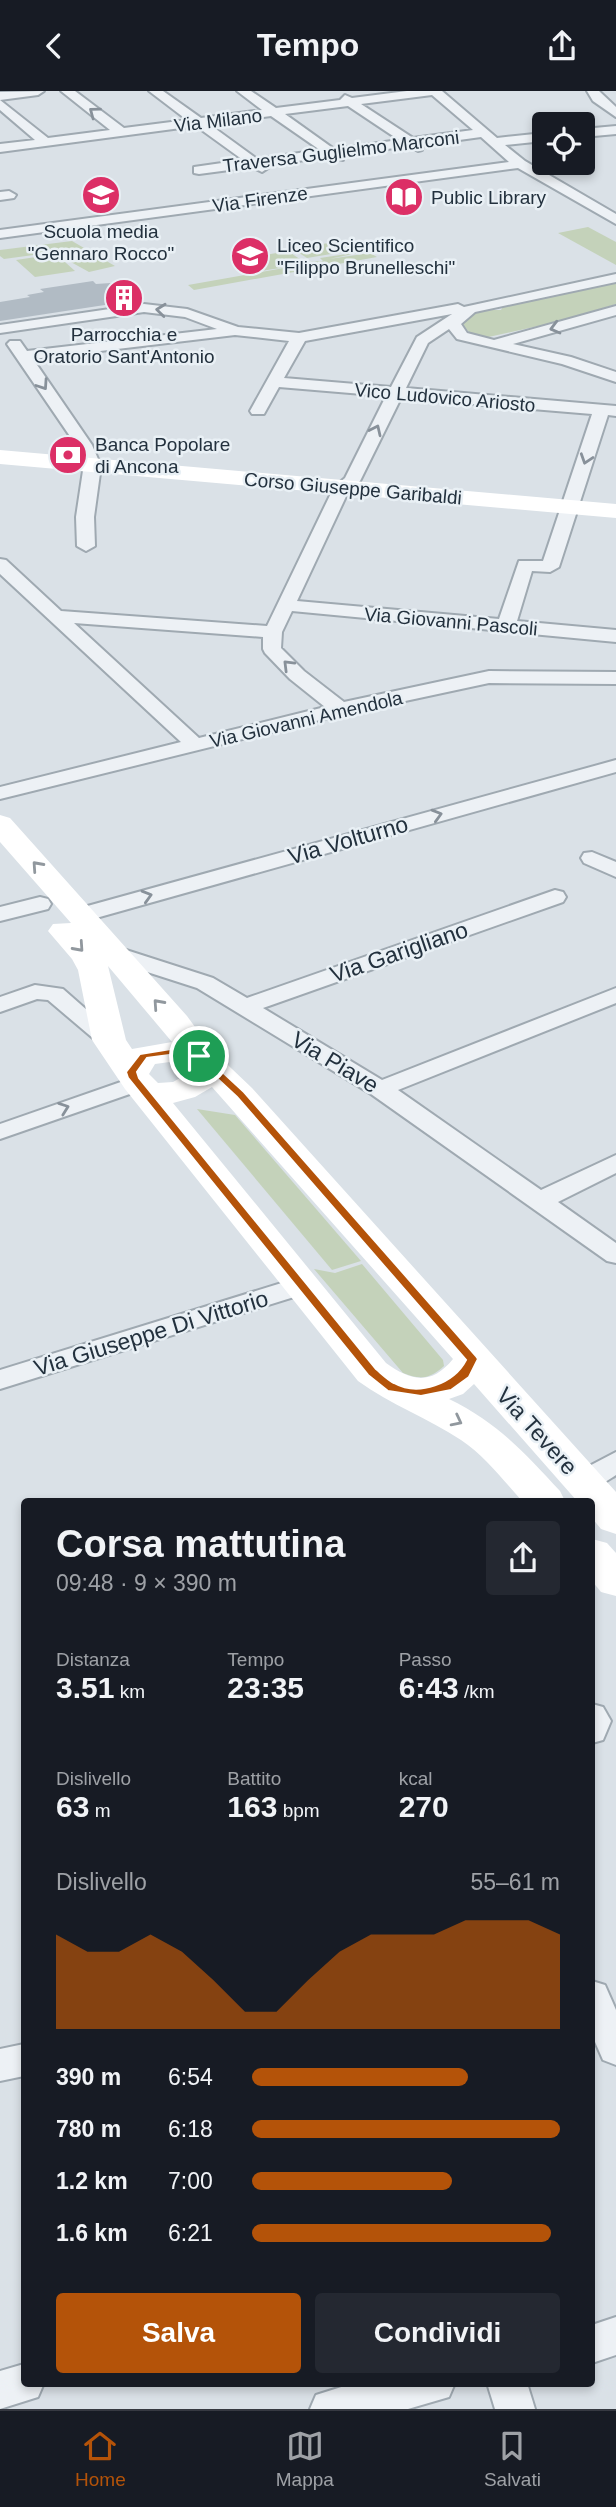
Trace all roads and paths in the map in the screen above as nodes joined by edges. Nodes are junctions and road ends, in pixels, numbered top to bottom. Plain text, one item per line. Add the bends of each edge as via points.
1 (38, 91) edge
2 (67, 91) edge
3 (155, 91) edge
4 (243, 91) edge
5 (332, 91) edge
6 (435, 91) edge
7 (593, 91) edge
8 (408, 93) edge
9 (0, 96) edge
10 (350, 103) junction
11 (0, 104) edge
12 (275, 113) junction
13 (616, 113) edge
14 (199, 122) junction
15 (616, 130) edge
16 (121, 132) junction
17 (595, 132) edge
18 (484, 133) junction
19 (532, 138) edge
20 (45, 142) junction
21 (412, 142) junction
22 (494, 142) junction
23 (0, 148) edge
24 (332, 152) junction
25 (254, 162) junction
26 (520, 164) junction
27 (200, 170) dead end
28 (458, 172) junction
29 (377, 183) junction
30 (297, 194) junction
31 (615, 219) edge
32 (0, 234) edge
33 (616, 277) edge
34 (464, 310) junction
35 (616, 310) edge
36 (2, 329) edge
37 (236, 331) junction
38 (299, 338) junction
39 (376, 339) dead end
40 (422, 340) junction
41 (494, 345) junction
42 (23, 356) junction
43 (616, 377) edge
44 (274, 382) junction
45 (394, 393) junction
46 (609, 410) edge
47 (258, 411) dead end
48 (0, 457) edge
49 (92, 465) junction
50 (342, 487) junction
51 (568, 507) junction
52 (616, 511) edge
53 (86, 546) dead end
54 (0, 564) edge
55 (286, 605) junction
56 (57, 616) junction
57 (506, 626) junction
58 (273, 632) junction
59 (616, 636) edge
60 (616, 678) edge
61 (340, 709) junction
62 (195, 745) junction
63 (616, 766) edge
64 (0, 793) edge
65 (0, 824) edge
66 (592, 858) dead end
67 (0, 860) edge
68 (616, 871) edge
69 (555, 897) dead end
70 (40, 904) junction
71 (0, 914) edge
72 (81, 915) junction
73 (115, 954) junction
74 (616, 995) edge
75 (0, 1005) edge
76 (244, 1007) junction
77 (109, 1040) junction
78 (202, 1059) junction
79 (138, 1082) junction
80 (380, 1089) junction
81 (0, 1132) edge
82 (616, 1163) edge
83 (540, 1201) junction
84 (616, 1255) edge
85 (301, 1286) junction
86 (472, 1359) junction
87 (0, 1380) edge
88 (392, 1388) junction
89 (616, 1462) edge
90 (584, 1481) junction
91 (542, 1498) edge
92 (616, 1519) edge
93 (595, 1557) edge
94 (616, 1581) edge
95 (595, 2003) edge
96 (616, 2049) edge
97 (21, 2061) edge
98 (0, 2065) edge
99 (616, 2336) edge
100 (595, 2343) edge
101 (21, 2384) edge
102 (419, 2387) edge
103 (509, 2387) edge
104 (0, 2390) edge
105 (330, 2409) edge
106 (515, 2409) edge

1 - 9 street
16 -> 2 street
3 - 14 street
4 - 12 street
5 - 10 street
6 - 8 street, Via Milano
6 - 18 street
7 - 13 street
8 - 10 street, Via Milano
10 - 12 street, Via Milano
10 - 21 street
11 - 20 street
12 - 14 street, Via Milano
12 - 24 street
14 - 16 street, Via Milano
14 - 25 street
15 - 17 street
16 - 20 street, Via Milano
18 - 21 street, Traversa Guglielmo Marconi
18 - 22 street
19 - 22 street
20 - 23 street, Via Milano
21 - 24 street, Traversa Guglielmo Marconi
21 - 28 street
22 - 26 street
24 - 25 street, Traversa Guglielmo Marconi
24 - 29 street
25 - 27 street, Traversa Guglielmo Marconi
25 - 30 street
26 - 28 street, Via Firenze
26 - 31 street
28 - 29 street, Via Firenze
29 - 30 street, Via Firenze
30 - 32 street, Via Firenze
33 - 34 street
34 - 38 street
34 - 40 street
34 - 40 street via 434,315 402,337
34 - 41 street via 453,324 456,331
35 -> 41 street
37 -> 36 street via 187,313 144,308
36 - 42 street
37 - 38 street
37 - 42 street
38 - 39 street
38 - 44 street
40 - 41 street
40 - 45 street
41 - 43 street via 566,360
42 -> 49 street via 84,445
44 - 45 street, Vico Ludovico Ariosto
44 - 47 street
45 - 46 street, Vico Ludovico Ariosto
50 -> 45 street via 352,481
46 -> 51 street
48 - 49 street, Corso Giuseppe Garibaldi
49 - 50 street, Corso Giuseppe Garibaldi
49 - 53 street
50 - 51 street, Corso Giuseppe Garibaldi
50 - 55 street
51 - 52 street, Corso Giuseppe Garibaldi
51 - 57 street via 550,567 525,565
54 - 56 street
55 - 57 street, Via Giovanni Pascoli
55 - 58 street
56 - 58 street
56 - 62 street
57 - 59 street, Via Giovanni Pascoli
61 -> 58 street via 272,649
60 - 61 street, Via Giovanni Amendola via 489,677
61 - 62 street, Via Giovanni Amendola
62 - 64 street, Via Giovanni Amendola
72 -> 63 street, Via Volturno
72 -> 65 street, Via Tevere
66 - 68 street
67 - 70 street
69 - 76 street, Via Garigliano
70 - 71 street
70 -> 77 street via 94,970
72 - 73 street, Via Tevere
73 - 76 street, Via Piave via 205,983
78 -> 73 street, Via Tevere
74 - 80 street
75 - 77 street via 35,992 55,994
76 - 80 street, Via Piave
77 - 79 street
78 - 79 street via 204,1076 196,1085 177,1091
78 - 86 street, Via Tevere via 240,1094
81 -> 79 street
79 - 85 street
80 - 83 street, Via Piave
82 - 83 street
83 - 84 street, Via Piave
85 - 87 street, Via Giuseppe Di Vittorio
85 - 88 street via 372,1372
86 - 88 street via 464,1374 447,1387 421,1392
86 - 90 street, Via Tevere
88 -> 91 street via 496,1446
89 - 90 street
90 - 92 street, Via Tevere
93 - 94 street
95 - 96 street
97 - 98 street
99 - 100 street
101 - 104 street
102 - 105 street
103 - 106 street

